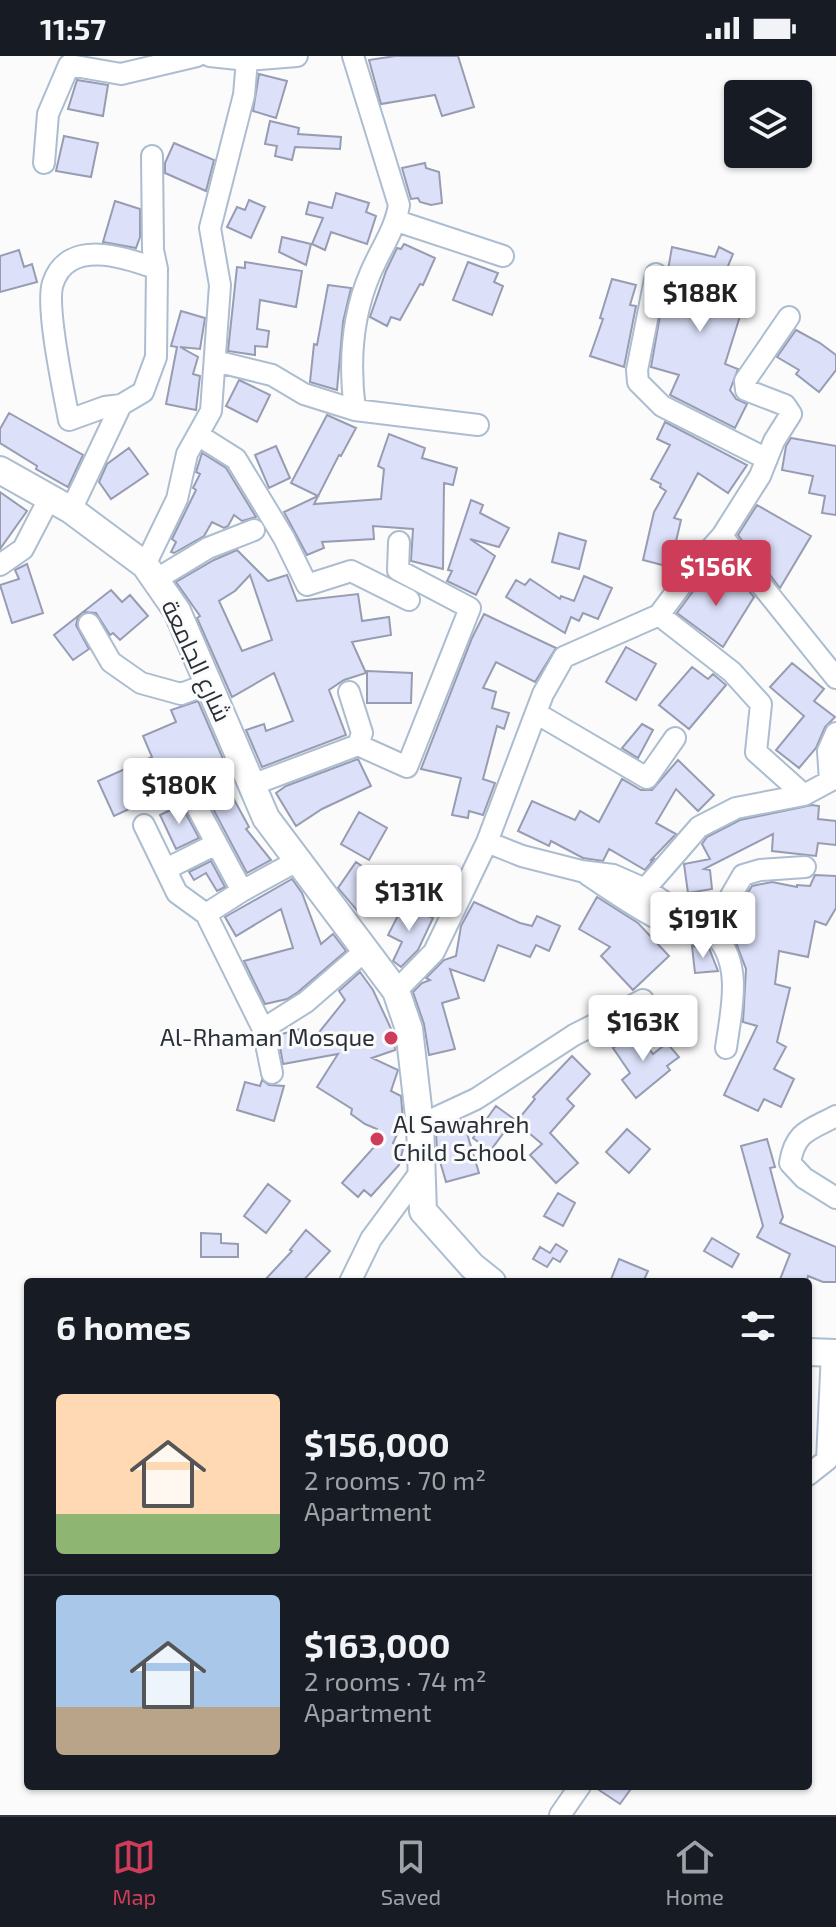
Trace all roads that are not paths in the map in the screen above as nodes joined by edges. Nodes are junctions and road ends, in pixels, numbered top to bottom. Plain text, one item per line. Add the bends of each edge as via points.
1 (197, 56) edge
2 (210, 56) edge
3 (221, 56) edge
4 (297, 56) edge
5 (353, 56) edge
6 (247, 60) junction
7 (152, 156) dead end
8 (44, 163) dead end
9 (397, 221) junction
10 (503, 256) dead end
11 (157, 269) junction
12 (656, 274) dead end
13 (789, 317) dead end
14 (215, 361) junction
15 (121, 405) junction
16 (355, 410) junction
17 (478, 425) dead end
18 (198, 435) junction
19 (767, 459) junction
20 (0, 470) edge
21 (60, 503) junction
22 (254, 530) dead end
23 (722, 536) junction
24 (399, 542) dead end
25 (0, 565) edge
26 (150, 572) junction
27 (409, 600) dead end
28 (659, 615) junction
29 (89, 624) dead end
30 (836, 678) edge
31 (208, 684) junction
32 (349, 692) dead end
33 (536, 713) junction
34 (836, 733) edge
35 (675, 738) dead end
36 (358, 745) junction
37 (252, 785) junction
38 (804, 795) junction
39 (198, 809) dead end
40 (144, 825) dead end
41 (487, 842) junction
42 (216, 844) junction
43 (297, 861) junction
44 (805, 867) dead end
45 (166, 869) junction
46 (581, 871) junction
47 (645, 889) junction
48 (242, 891) junction
49 (206, 914) junction
50 (366, 950) junction
51 (396, 991) junction
52 (643, 1000) dead end
53 (263, 1029) junction
54 (726, 1048) dead end
55 (272, 1073) dead end
56 (836, 1116) edge
57 (420, 1125) junction
58 (422, 1170) junction
59 (836, 1198) edge
60 (352, 1278) edge
61 (487, 1278) edge
62 (825, 1352) edge
63 (812, 1472) edge
64 (577, 1790) edge
65 (560, 1815) edge

1 - 8 street via 121,74 69,65 48,114
2 - 3 street
3 - 6 street
4 - 6 street
5 - 9 street via 399,205
6 - 14 street via 244,95 210,228 220,285
7 - 11 street
9 - 10 street
9 - 16 street via 369,276 355,325
11 - 15 street via 156,357 143,392
11 - 15 street via 91,253 69,261 53,282 50,302 69,420
12 - 19 street via 638,382 662,406
13 - 19 street via 745,381 746,390 785,405 791,414
14 - 16 street via 272,375 304,394
14 - 18 street via 211,411
15 - 21 street
16 - 17 street
18 - 26 street via 187,454
18 - 27 street via 236,459 307,585 351,571
19 - 23 street
20 - 21 main road, شارع الجامعة
21 - 25 street via 23,549
21 - 26 main road, شارع الجامعة
22 - 26 street
23 - 28 street
23 - 30 street
24 - 36 street via 398,570 470,608 407,767
26 - 31 main road, شارع الجامعة via 177,611
28 - 33 street via 564,657
28 - 38 street via 732,672 761,704 756,752
29 - 31 street via 111,662 141,683 181,694
31 - 37 main road, شارع الجامعة
32 - 36 street via 362,733
33 - 35 street via 647,778
33 - 41 street
34 - 38 street via 828,751 830,781
36 - 37 street
37 - 43 main road, شارع الجامعة via 266,818
38 - 47 street via 736,808 699,827
39 - 42 street
40 - 45 street
41 - 46 street
41 - 51 street via 434,952
42 - 45 street
42 - 48 street
43 - 48 street
43 - 50 main road, شارع الجامعة
44 - 47 street via 743,875 721,913 692,914
45 - 49 street via 177,893
46 - 47 street via 613,875
46 - 54 street via 665,922 697,935 716,936 727,949 734,993
48 - 49 street
49 - 53 street
50 - 51 main road, شارع الجامعة
50 - 53 street via 306,1002
51 - 57 main road, شارع الجامعة via 409,1029
52 - 57 street via 574,1035 476,1099
53 - 55 street
56 - 59 street via 793,1144 790,1163
57 - 58 main road, شارع الجامعة
58 - 60 street via 371,1239
58 - 61 main road, شارع الجامعة via 423,1211
62 - 63 street via 827,1460
64 - 65 street

